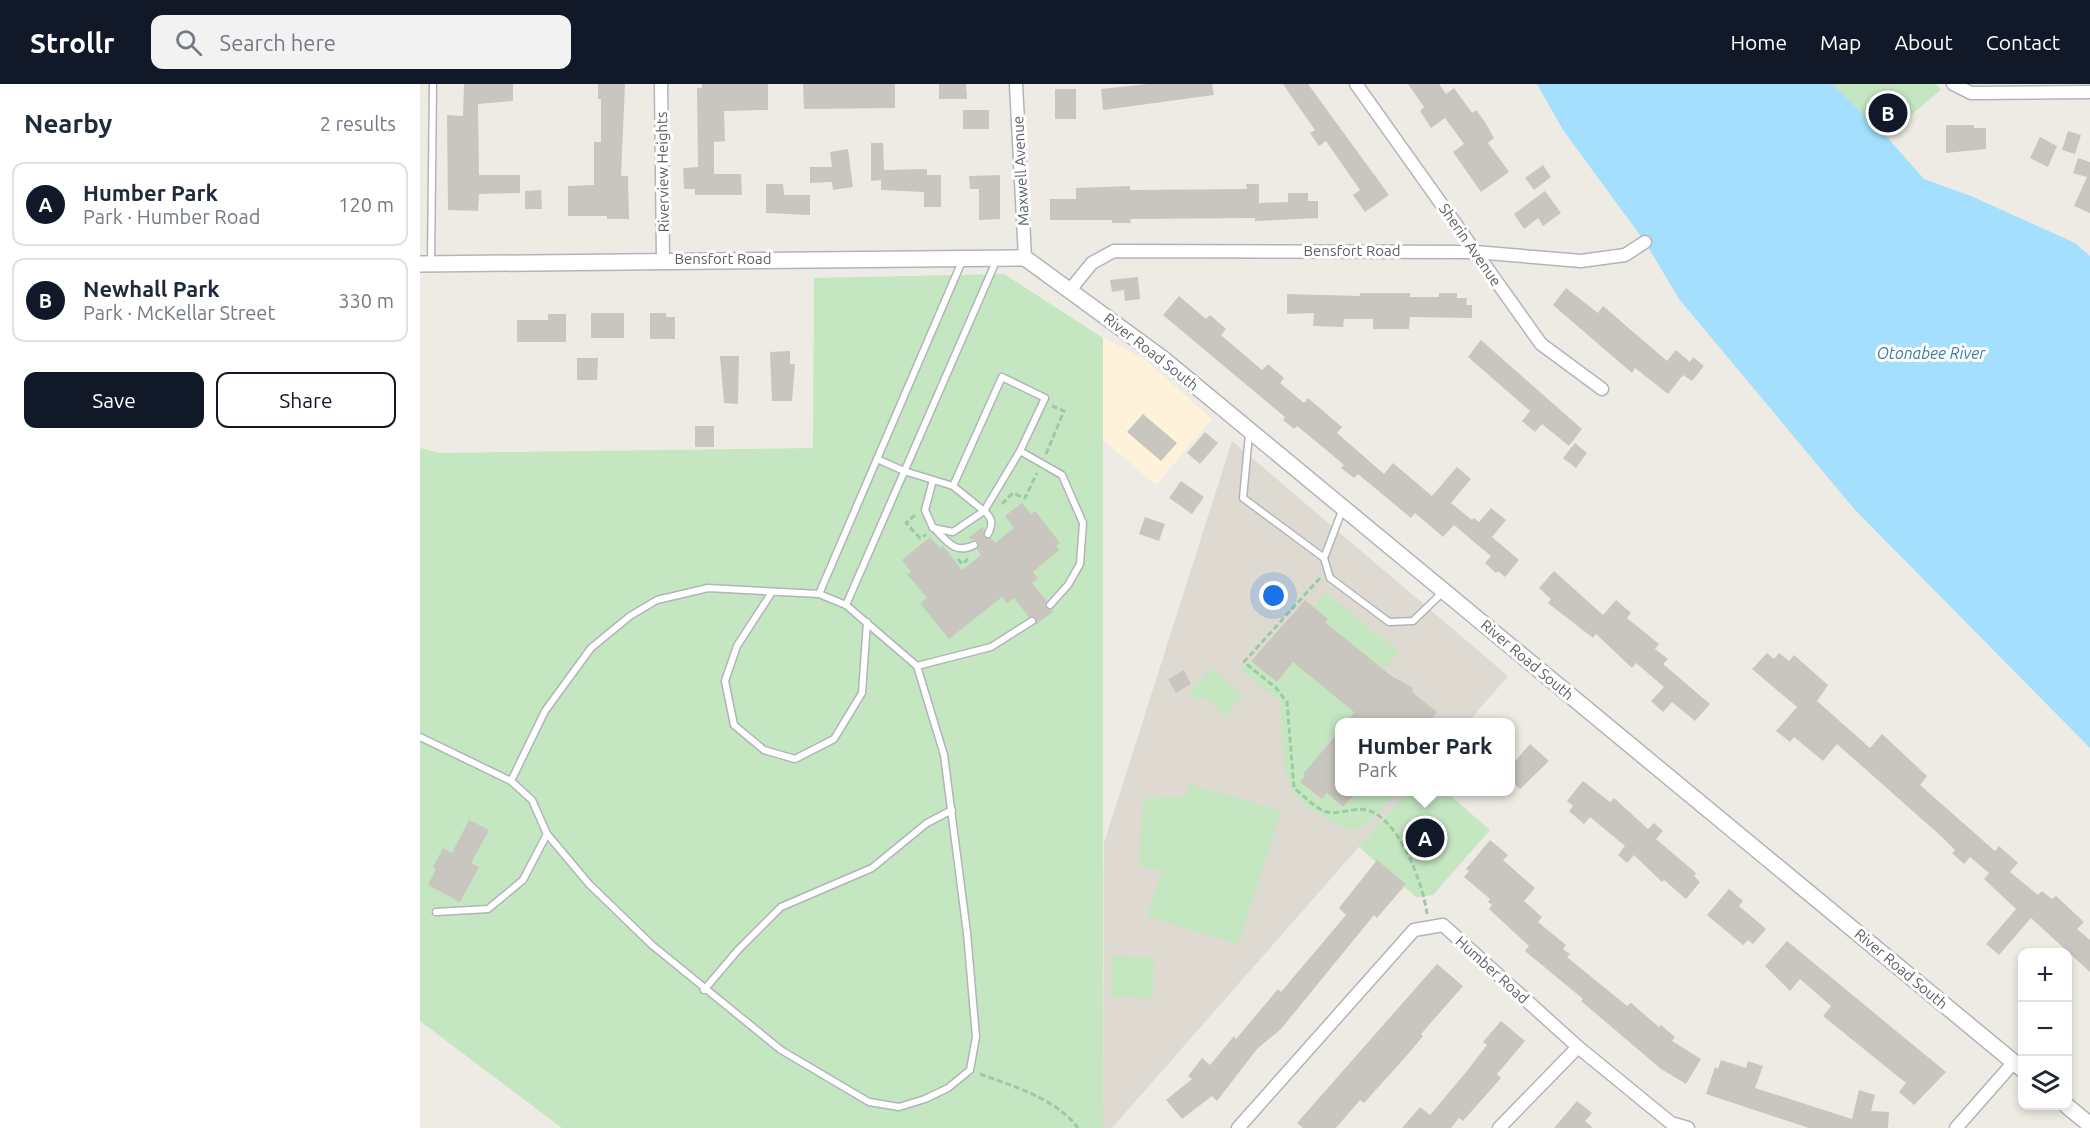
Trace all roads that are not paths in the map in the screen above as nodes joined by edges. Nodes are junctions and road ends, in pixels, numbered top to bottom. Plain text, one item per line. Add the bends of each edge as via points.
1 (433, 84) edge
2 (661, 84) edge
3 (1016, 84) edge
4 (1356, 84) edge
5 (1953, 84) edge
6 (2028, 88) edge
7 (2090, 92) edge
8 (1645, 242) dead end
9 (1475, 252) junction
10 (997, 258) junction
11 (1025, 258) junction
12 (963, 259) junction
13 (663, 260) junction
14 (426, 263) edge
15 (1070, 290) junction
16 (1602, 389) dead end
17 (1250, 430) junction
18 (1020, 451) junction
19 (877, 459) junction
20 (904, 471) junction
21 (933, 480) junction
22 (953, 486) junction
23 (1343, 508) junction
24 (984, 511) junction
25 (933, 528) junction
26 (988, 534) dead end
27 (974, 545) dead end
28 (1324, 558) junction
29 (1444, 591) junction
30 (772, 592) junction
31 (819, 594) junction
32 (1050, 604) dead end
33 (846, 605) junction
34 (1032, 621) dead end
35 (867, 622) junction
36 (917, 666) junction
37 (420, 737) edge
38 (511, 781) junction
39 (952, 810) junction
40 (547, 834) junction
41 (436, 912) dead end
42 (704, 990) junction
43 (1578, 1047) junction
44 (2018, 1066) edge
45 (2072, 1110) edge
46 (2090, 1125) edge
47 (1238, 1128) edge
48 (1499, 1128) edge
49 (1688, 1128) edge
50 (1956, 1128) edge

1 - 14 lane
2 - 13 street, Riverview Heights
3 - 11 street, Maxwell Avenue
4 - 9 street, Sherin Avenue
5 - 6 street via 1971,93
6 - 7 street
8 - 9 street, Bensfort Road via 1626,255 1581,261
9 - 15 street, Bensfort Road via 1114,251 1092,264
9 - 16 street, Sherin Avenue via 1541,344
10 - 11 street, Bensfort Road
10 - 12 street, Bensfort Road
10 - 20 lane
11 - 15 street, River Road South
12 - 13 street, Bensfort Road
12 - 19 lane
13 - 14 street, Bensfort Road
15 - 17 street, River Road South via 1162,357
17 - 23 street, River Road South
17 - 28 lane via 1243,498
18 - 22 lane via 1044,398 1002,377
18 - 24 lane
18 - 32 lane via 1062,475 1083,523 1080,564
19 - 20 lane
19 - 31 lane
20 - 21 lane
20 - 33 lane
21 - 22 lane
21 - 25 lane via 925,510
22 - 24 lane
23 - 28 lane
23 - 29 street, River Road South
24 - 25 lane via 953,532
24 - 26 lane via 991,518
25 - 27 lane via 954,548 965,550
28 - 29 lane via 1330,578 1389,622 1413,621
29 - 44 street, River Road South
30 - 31 lane
30 - 35 lane via 736,646 725,681 734,726 764,750 795,759 834,739 862,693
30 - 38 lane via 708,588 657,600 630,616 591,648 545,711
31 - 33 lane
33 - 35 lane
34 - 36 lane via 991,647
35 - 36 lane
36 - 39 lane via 944,754
37 - 38 lane
38 - 40 lane via 532,800
39 - 42 lane via 927,823 872,868 781,907
39 - 42 lane via 976,1037 970,1070 948,1088 899,1107 868,1101 781,1050
40 - 41 lane via 524,880 488,909
40 - 42 lane via 590,884
43 - 47 street, Humber Road via 1443,926 1414,930
43 - 48 street
43 - 49 street, Humber Road via 1671,1123
44 - 50 street
45 - 46 street

